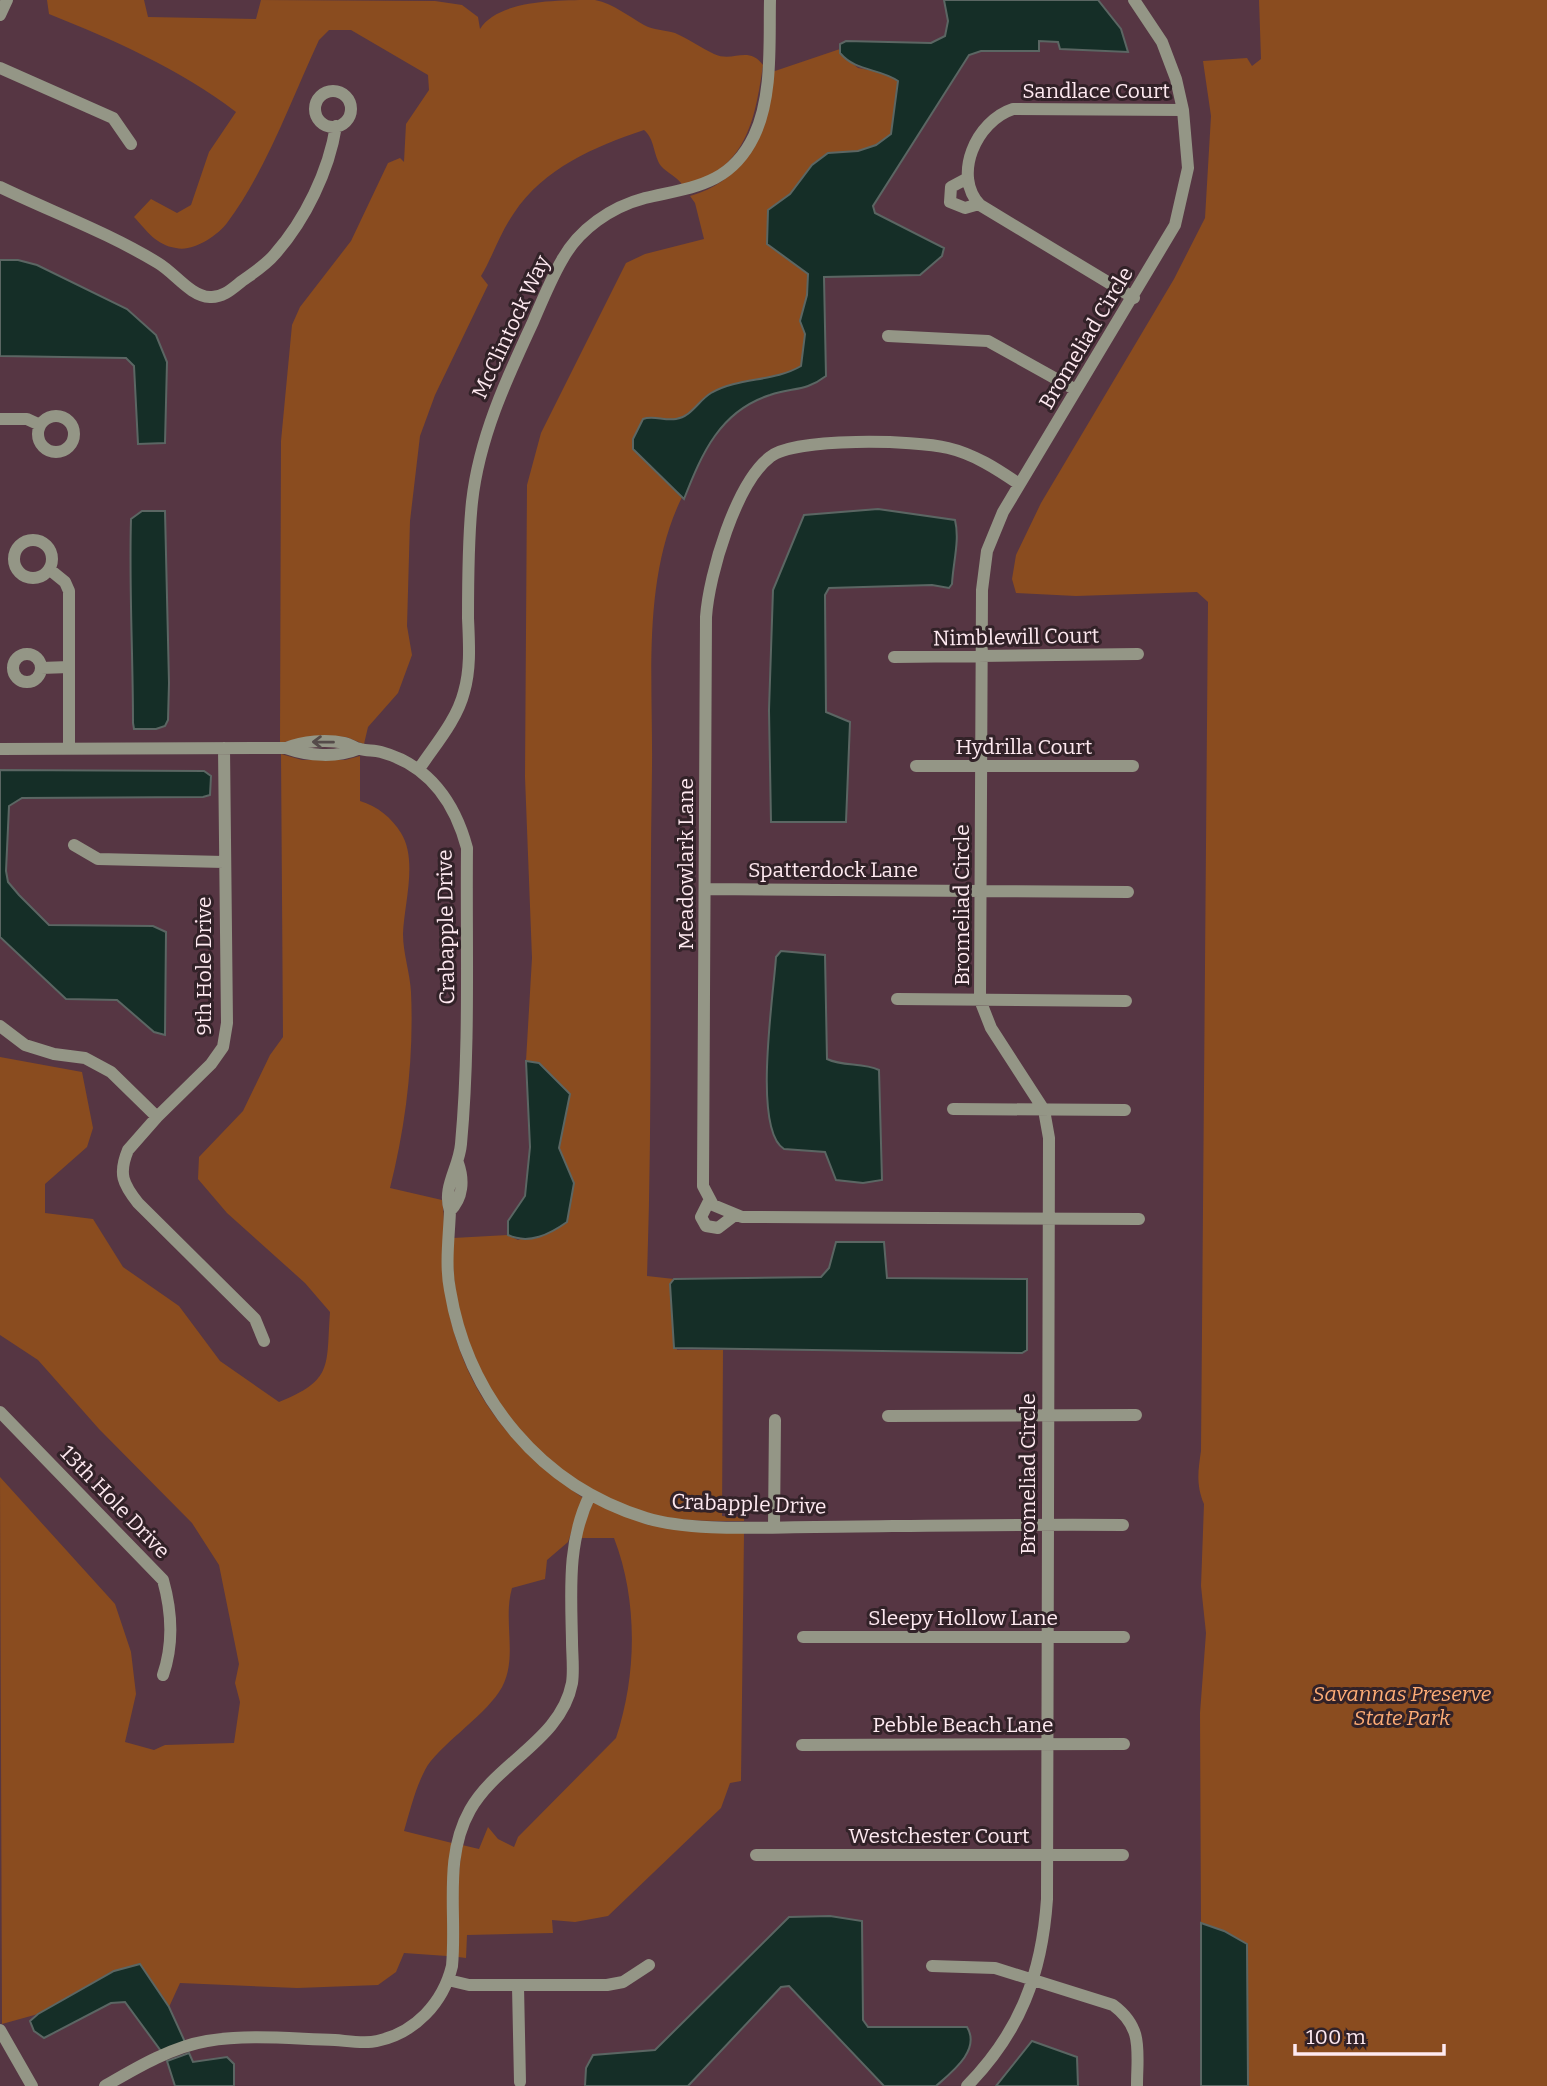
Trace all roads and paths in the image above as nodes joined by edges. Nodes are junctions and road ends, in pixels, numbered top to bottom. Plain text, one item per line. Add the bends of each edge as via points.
1 (7, 0) edge
2 (770, 0) edge
3 (1134, 0) edge
4 (0, 15) edge
5 (0, 68) edge
6 (1183, 110) junction
7 (336, 126) dead end
8 (131, 144) dead end
9 (967, 179) junction
10 (0, 187) edge
11 (979, 204) junction
12 (1134, 298) junction
13 (888, 336) dead end
14 (1076, 390) junction
15 (0, 419) edge
16 (40, 425) dead end
17 (1019, 484) junction
18 (49, 569) dead end
19 (1138, 654) dead end
20 (894, 657) dead end
21 (980, 657) junction
22 (69, 667) junction
23 (41, 668) dead end
24 (0, 748) edge
25 (69, 748) junction
26 (223, 748) junction
27 (982, 765) junction
28 (916, 766) dead end
29 (1133, 766) dead end
30 (419, 769) junction
31 (74, 845) dead end
32 (223, 862) junction
33 (706, 889) junction
34 (981, 891) junction
35 (1128, 892) dead end
36 (897, 999) dead end
37 (981, 1000) junction
38 (1126, 1001) dead end
39 (0, 1026) edge
40 (953, 1109) dead end
41 (1044, 1110) junction
42 (1125, 1110) dead end
43 (157, 1116) junction
44 (709, 1201) junction
45 (735, 1215) junction
46 (1050, 1218) junction
47 (1139, 1219) dead end
48 (264, 1341) dead end
49 (0, 1412) edge
50 (1047, 1414) junction
51 (1136, 1415) dead end
52 (888, 1416) dead end
53 (775, 1420) dead end
54 (590, 1495) junction
55 (1046, 1524) junction
56 (1123, 1525) dead end
57 (774, 1527) junction
58 (803, 1637) dead end
59 (1048, 1637) junction
60 (1124, 1637) dead end
61 (163, 1675) dead end
62 (1124, 1744) dead end
63 (802, 1745) dead end
64 (1046, 1745) junction
65 (756, 1855) dead end
66 (1046, 1855) junction
67 (1123, 1855) dead end
68 (649, 1965) dead end
69 (932, 1966) dead end
70 (448, 1980) junction
71 (1035, 1981) junction
72 (519, 1986) junction
73 (0, 2030) edge
74 (520, 2082) dead end
75 (32, 2086) edge
76 (105, 2086) edge
77 (967, 2086) edge
78 (1137, 2086) edge

1 - 4 street
2 - 30 street, McClintock Way via 763,104 745,151 725,172 698,188 644,198 610,212 583,232 562,258 513,365 491,418 472,501 465,691
3 - 6 street, Bromeliad Circle via 1162,42
5 - 8 street via 113,118
6 - 9 street, Sandlace Court via 1013,109 994,119 985,131 967,165
6 - 12 street, Bromeliad Circle via 1188,168 1175,225
7 - 10 street via 313,194 291,235 273,257 225,294 212,298 196,295 158,262
9 - 11 street
9 - 11 street, Sandlace Court via 951,187 950,202 965,208
11 - 12 street
12 - 14 street, Bromeliad Circle
13 - 14 street via 988,341
14 - 17 street, Bromeliad Circle
15 - 16 street via 27,419
17 - 21 street, Bromeliad Circle via 987,551
17 - 33 street, Meadowlark Lane via 977,458 927,445 798,445 777,451 752,476 721,545 707,599
18 - 22 street via 69,590
19 - 21 street, Nimblewill Court
20 - 21 street, Nimblewill Court
21 - 27 street, Bromeliad Circle
22 - 23 street
22 - 25 street
24 - 25 street, Crabapple Drive
25 - 26 street, Crabapple Drive
26 - 30 street, Crabapple Drive via 286,748 313,754 345,754 358,749 383,752
26 - 32 street, 9th Hole Drive
27 - 28 street, Hydrilla Court
27 - 29 street, Hydrilla Court
27 - 34 street, Bromeliad Circle
30 - 54 street, Crabapple Drive via 443,793 460,821 467,848 466,1089 458,1163 447,1201 449,1288 459,1332 480,1385 508,1428 555,1472
31 - 32 street via 99,859
32 - 43 street, 9th Hole Drive via 227,1023 223,1047
33 - 34 street, Spatterdock Lane
33 - 44 street, Meadowlark Lane via 702,1172
34 - 35 street, Spatterdock Lane
34 - 37 street, Bromeliad Circle
36 - 37 street
37 - 38 street
37 - 41 street, Bromeliad Circle via 991,1028
39 - 43 street via 25,1045 85,1058 111,1072
40 - 41 street
41 - 42 street
41 - 46 street, Bromeliad Circle
43 - 48 street, 9th Hole Drive via 128,1150 121,1167 122,1184 255,1318
44 - 45 street
44 - 45 street, Meadowlark Lane via 702,1214 706,1226 718,1228
45 - 46 street
46 - 47 street
46 - 50 street, Bromeliad Circle
49 - 61 street, 13th Hole Drive via 163,1580 170,1604 171,1652
50 - 51 street
50 - 52 street
50 - 55 street, Bromeliad Circle
53 - 57 street
54 - 57 street, Crabapple Drive via 648,1519 717,1527
54 - 70 street via 574,1537 571,1567 572,1682 561,1713 490,1784 466,1818 453,1868 453,1952
55 - 56 street, Crabapple Drive
55 - 57 street, Crabapple Drive
55 - 59 street, Bromeliad Circle
58 - 59 street, Sleepy Hollow Lane
59 - 60 street, Sleepy Hollow Lane
59 - 64 street, Bromeliad Circle
62 - 64 street, Pebble Beach Lane
63 - 64 street, Pebble Beach Lane
64 - 66 street, Bromeliad Circle
65 - 66 street, Westchester Court
66 - 67 street, Westchester Court
66 - 71 street, Bromeliad Circle via 1044,1941
68 - 72 street via 616,1984
69 - 71 street via 995,1968
70 - 72 street
70 - 76 street via 430,2012 408,2030 376,2042 205,2041 148,2061
71 - 77 street, Bromeliad Circle via 1006,2039
71 - 78 street via 1113,2005 1128,2016 1136,2033
72 - 74 street
73 - 75 street

